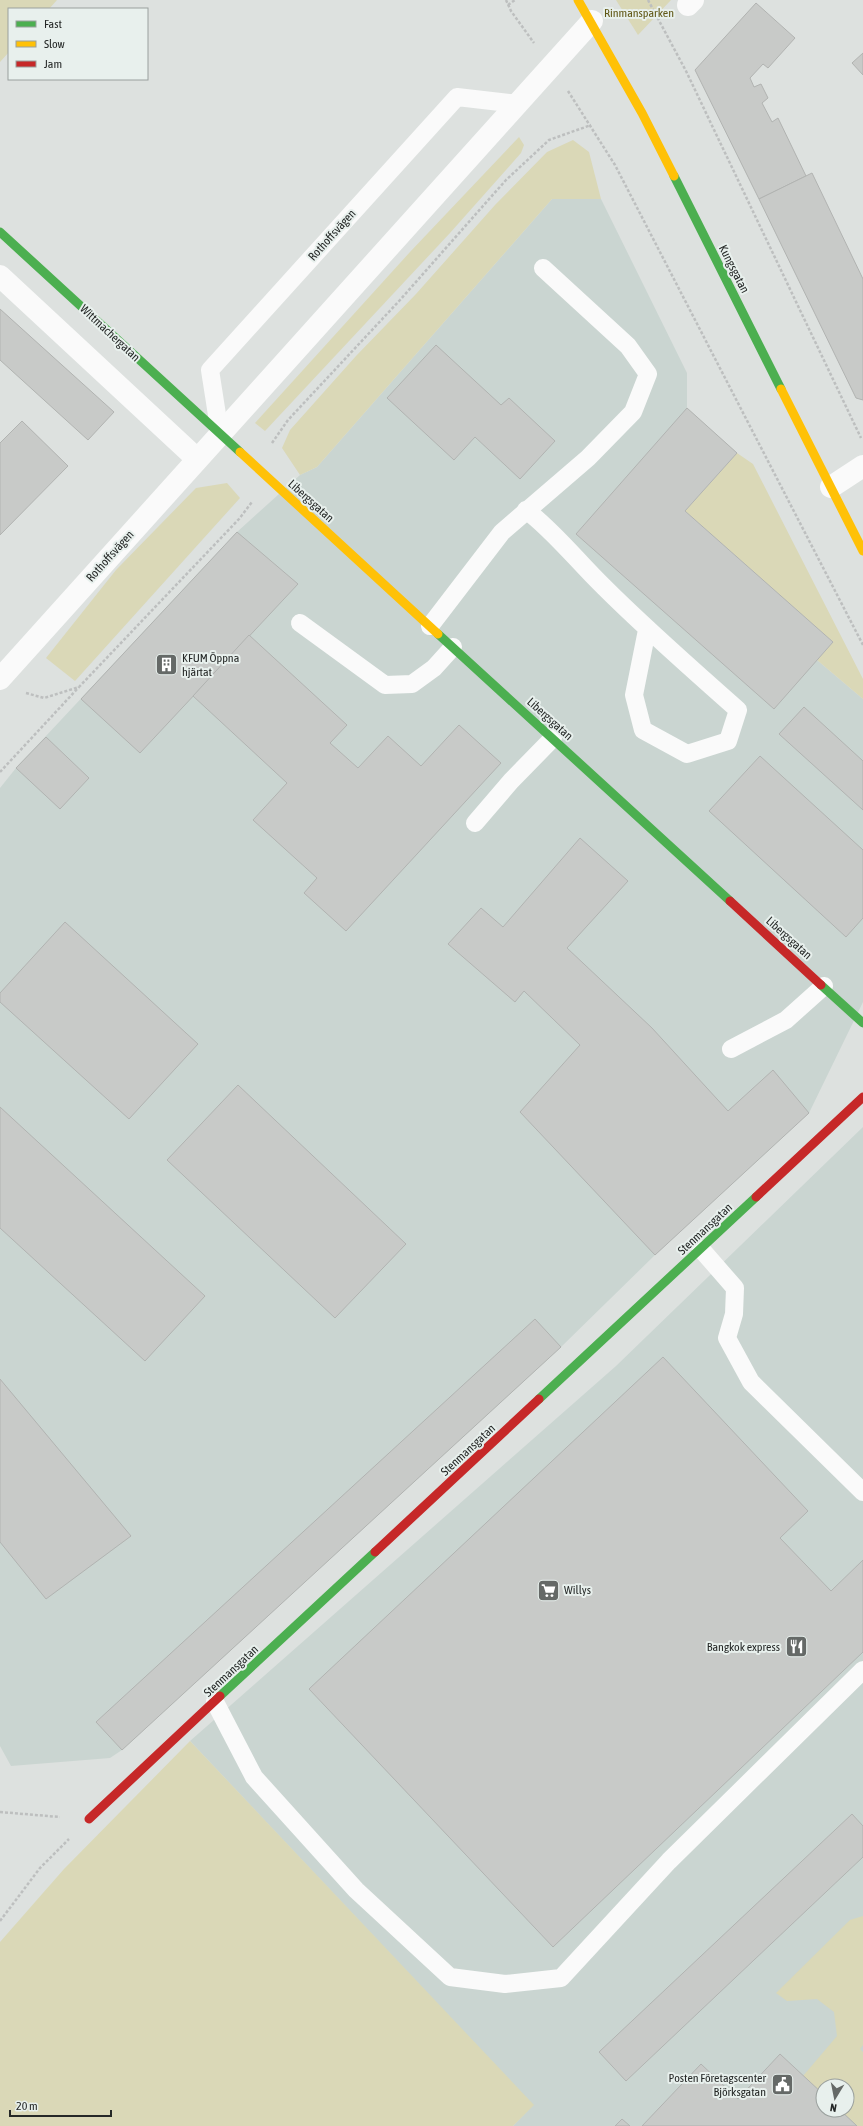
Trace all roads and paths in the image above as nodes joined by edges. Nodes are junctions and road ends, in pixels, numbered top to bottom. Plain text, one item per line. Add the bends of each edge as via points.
1 (506, 0) edge
2 (515, 0) edge
3 (578, 0) edge
4 (648, 0) edge
5 (508, 5) junction
6 (592, 21) junction
7 (551, 67) junction
8 (518, 104) junction
9 (591, 125) junction
10 (0, 232) edge
11 (543, 268) dead end
12 (0, 276) edge
13 (220, 434) junction
14 (863, 442) edge
15 (197, 459) junction
16 (863, 466) edge
17 (269, 479) junction
18 (831, 488) junction
19 (526, 510) junction
20 (863, 551) edge
21 (300, 623) dead end
22 (430, 626) junction
23 (647, 630) junction
24 (863, 645) edge
25 (454, 647) junction
26 (0, 679) edge
27 (79, 687) junction
28 (22, 692) dead end
29 (553, 738) junction
30 (0, 772) edge
31 (475, 823) dead end
32 (824, 986) junction
33 (863, 1023) edge
34 (731, 1049) dead end
35 (863, 1097) edge
36 (701, 1249) junction
37 (863, 1492) edge
38 (863, 1670) edge
39 (215, 1702) junction
40 (0, 1812) edge
41 (89, 1819) junction
42 (0, 1921) edge

1 - 5 path
2 - 5 path
3 - 6 street, Kungsgatan
4 - 14 path via 686,72
5 - 7 path
6 - 7 street, Rothoffsvägen
6 - 18 street, Kungsgatan via 642,113
7 - 8 street, Rothoffsvägen
7 - 9 path
8 - 13 street, Rothoffsvägen
8 - 13 lane, Rothoffsvägen via 457,97 210,370
9 - 17 path via 549,140 506,180 400,300 288,420 272,443
9 - 24 path via 615,165
10 - 13 street, Wittmachergatan
11 - 19 lane via 628,346 648,374 633,412 588,458
12 - 15 street
13 - 15 street, Rothoffsvägen
13 - 17 street, Libergsgatan
15 - 26 street, Rothoffsvägen
16 - 18 street
17 - 22 street, Libergsgatan
17 - 27 path via 239,519
18 - 20 street, Kungsgatan
19 - 22 lane via 502,532
19 - 23 lane via 541,521
21 - 25 lane via 385,685 412,684 434,668
22 - 25 street, Libergsgatan
23 - 23 lane via 738,710 728,741 687,754 643,730 634,695
25 - 29 street, Libergsgatan
27 - 28 path via 44,698
27 - 30 path
29 - 31 lane
29 - 32 street, Libergsgatan
32 - 33 street, Libergsgatan
32 - 34 lane via 786,1020
35 - 36 street, Stenmansgatan
36 - 37 lane via 735,1288 734,1314 727,1338 751,1382
36 - 39 street, Stenmansgatan
38 - 39 lane via 669,1861 561,1978 505,1984 450,1977 356,1890 254,1777
39 - 41 street, Stenmansgatan
40 - 41 path
41 - 42 path via 40,1868

